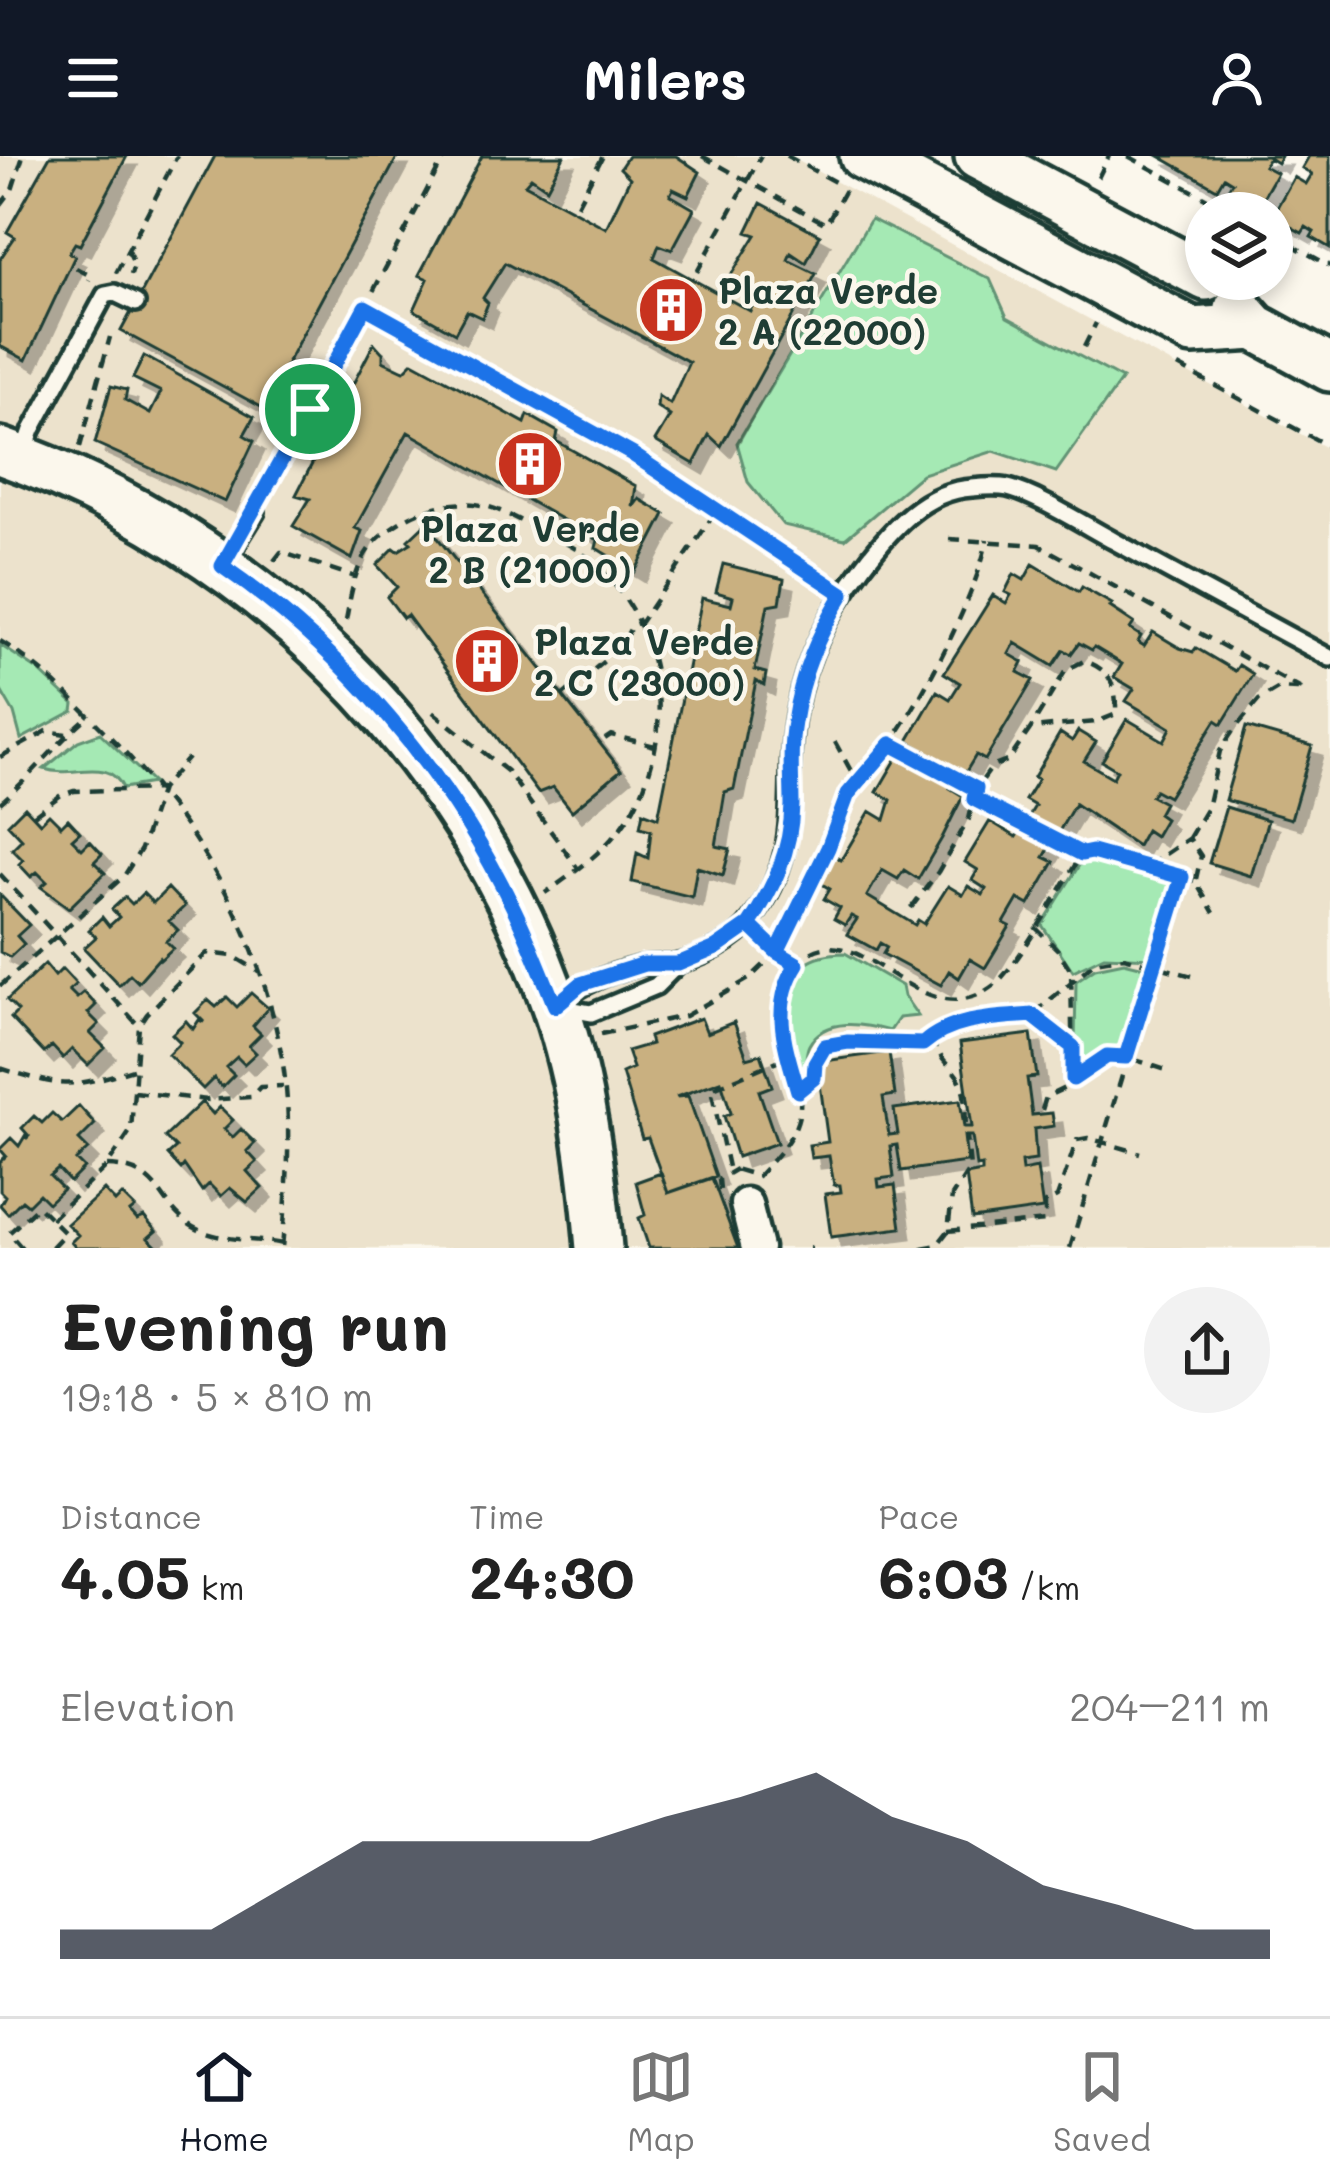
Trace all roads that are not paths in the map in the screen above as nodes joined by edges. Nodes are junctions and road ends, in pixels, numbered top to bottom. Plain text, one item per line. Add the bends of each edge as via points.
1 (978, 156) edge
2 (854, 172) edge
3 (1185, 266) edge
4 (130, 300) road end
5 (1229, 300) edge
6 (1255, 327) junction
7 (1330, 368) edge
8 (11, 455) edge
9 (256, 512) road end
10 (222, 566) junction
11 (1330, 658) edge
12 (678, 964) junction
13 (555, 1006) junction
14 (752, 1190) road end
15 (599, 1248) edge
16 (757, 1248) edge

1 - 3 street
2 - 6 street via 1192,331
4 - 8 lane via 105,295
5 - 6 street
6 - 7 street
8 - 10 street via 111,499
9 - 10 lane
10 - 13 street via 339,664 406,737 512,904
11 - 12 lane via 1008,488 967,488 908,514 843,594 802,678 787,852 774,887 749,925
12 - 13 lane via 644,964 581,984
12 - 13 lane via 656,986 591,1013
13 - 15 street via 579,1096
14 - 16 street

